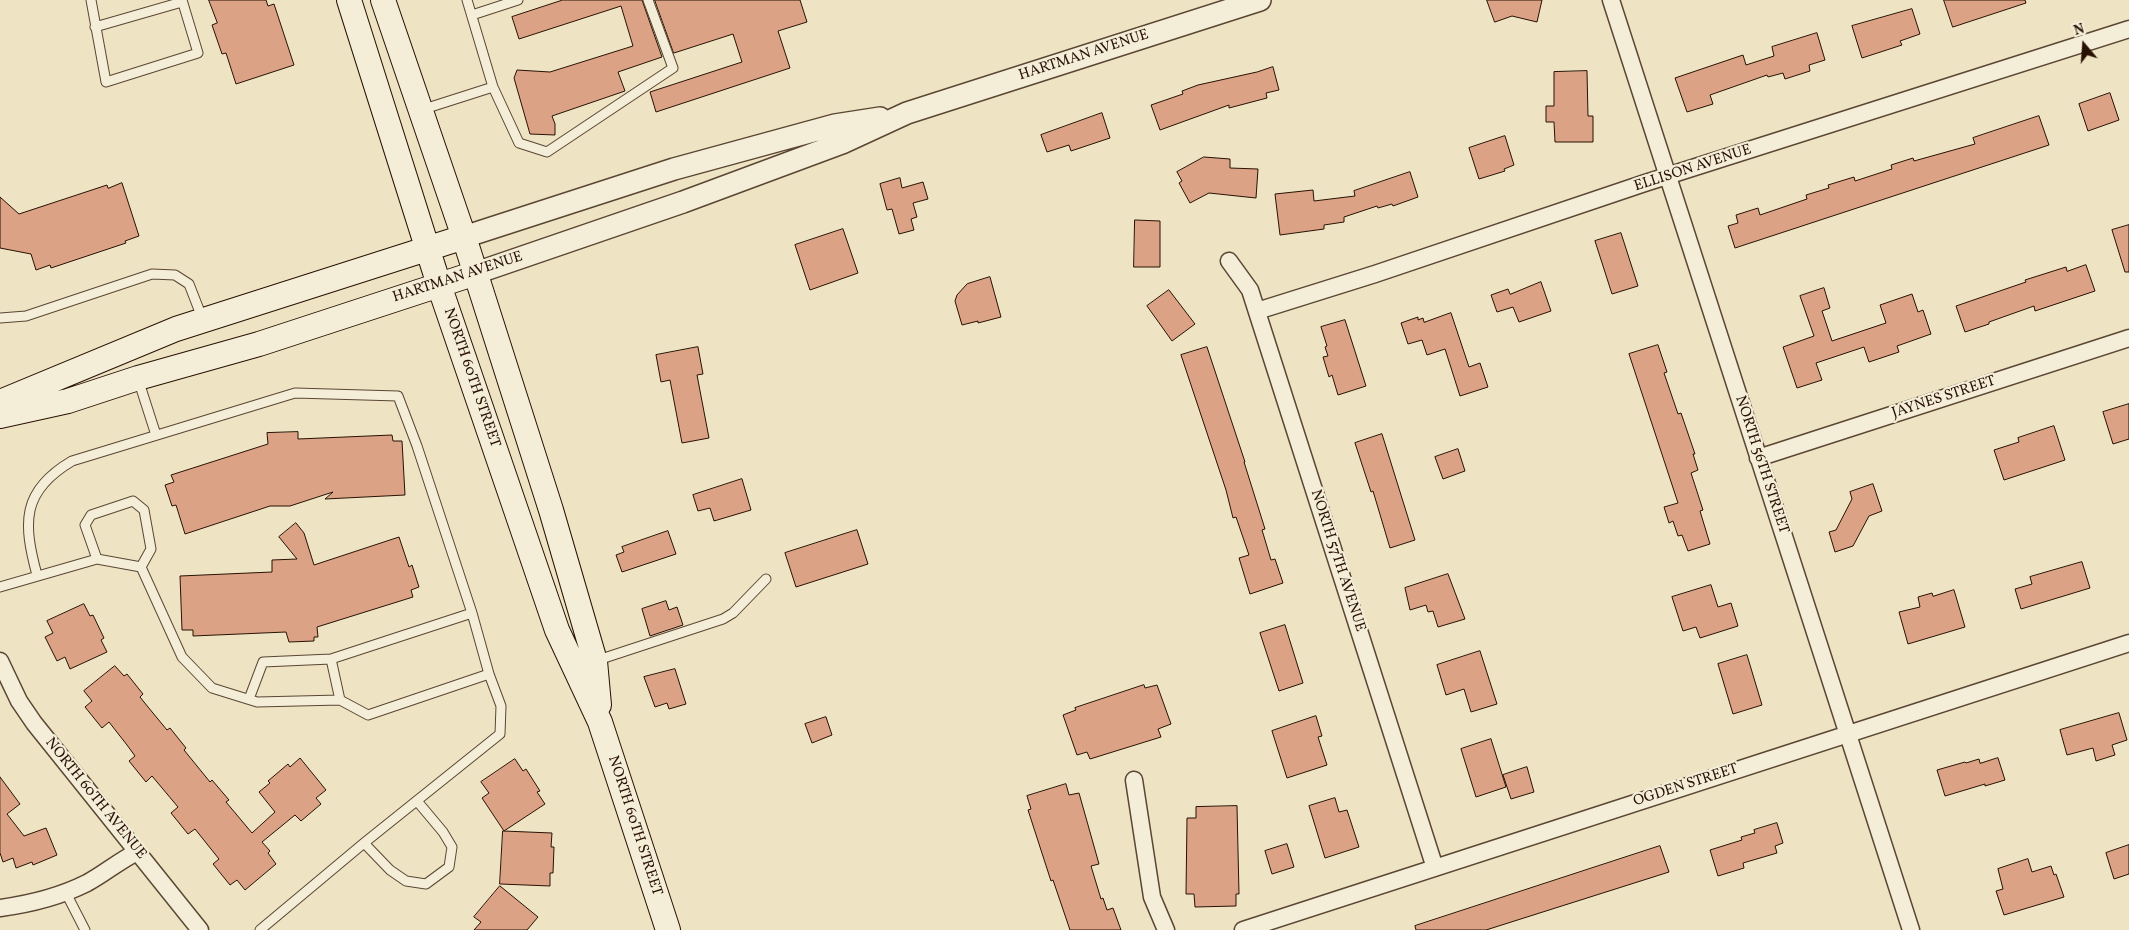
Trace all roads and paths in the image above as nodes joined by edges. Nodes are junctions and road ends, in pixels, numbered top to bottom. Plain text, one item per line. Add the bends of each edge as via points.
1 (91, 0) edge
2 (349, 0) edge
3 (385, 0) edge
4 (468, 0) edge
5 (518, 0) edge
6 (648, 0) edge
7 (1260, 0) edge
8 (1611, 0) edge
9 (182, 1) edge
10 (472, 16) junction
11 (95, 28) junction
12 (2129, 28) edge
13 (493, 87) junction
14 (421, 110) junction
15 (907, 113) junction
16 (1668, 177) junction
17 (464, 238) junction
18 (428, 250) junction
19 (1229, 261) dead end
20 (476, 273) junction
21 (439, 285) junction
22 (1257, 311) junction
23 (0, 318) edge
24 (203, 320) junction
25 (2129, 338) edge
26 (138, 378) junction
27 (0, 402) edge
28 (0, 416) edge
29 (156, 435) junction
30 (1758, 458) junction
31 (97, 558) junction
32 (141, 568) junction
33 (37, 576) junction
34 (766, 578) dead end
35 (0, 586) edge
36 (472, 613) junction
37 (2129, 643) edge
38 (331, 659) junction
39 (0, 661) edge
40 (595, 661) junction
41 (489, 674) junction
42 (249, 699) junction
43 (340, 700) junction
44 (600, 722) junction
45 (1846, 734) junction
46 (1134, 780) dead end
47 (417, 801) junction
48 (364, 843) junction
49 (137, 852) junction
50 (1435, 868) junction
51 (66, 893) junction
52 (0, 908) edge
53 (85, 930) edge
54 (200, 930) edge
55 (260, 930) edge
56 (668, 930) edge
57 (1166, 930) edge
58 (1244, 930) edge
59 (1911, 930) edge

1 - 11 lane
2 - 18 main road, NORTH 60TH STREET
3 - 14 main road, NORTH 60TH STREET
4 - 10 lane
5 - 10 lane
6 - 13 lane via 673,68 547,152 520,143
7 - 15 street, HARTMAN AVENUE
8 - 16 street, NORTH 56TH STREET
9 - 11 lane
9 - 11 lane via 198,53 106,82
10 - 13 lane
12 - 16 street, ELLISON AVENUE
13 - 14 lane
14 - 17 main road, NORTH 60TH STREET
15 - 17 street, HARTMAN AVENUE via 835,125 674,169
15 - 20 street, HARTMAN AVENUE via 842,143
16 - 22 street, ELLISON AVENUE
16 - 30 street, NORTH 56TH STREET
17 - 18 main road, HARTMAN AVENUE
17 - 20 main road, NORTH 60TH STREET
18 - 21 main road, NORTH 60TH STREET
18 - 24 main road, HARTMAN AVENUE
19 - 22 street, NORTH 57TH AVENUE via 1250,290
20 - 21 main road, HARTMAN AVENUE
20 - 40 main road, NORTH 60TH STREET
21 - 26 main road, HARTMAN AVENUE via 259,344
21 - 44 main road, NORTH 60TH STREET via 557,630
22 - 50 street, NORTH 57TH AVENUE
23 - 24 lane via 26,316 152,274 175,275 189,284
24 - 27 main road, HARTMAN AVENUE
25 - 30 street, JAYNES STREET
26 - 28 main road, HARTMAN AVENUE via 68,401
26 - 29 lane
29 - 33 lane via 72,461 53,472 42,484 31,505 28,520
29 - 36 lane via 295,393 398,396
30 - 45 street, NORTH 56TH STREET
31 - 32 lane
31 - 32 lane via 85,526 90,515 133,501 144,510 151,550
31 - 33 lane
32 - 42 lane via 182,657 212,688
33 - 35 lane
34 - 40 lane via 733,613 723,619
36 - 38 lane
36 - 41 lane
37 - 45 street, OGDEN STREET
38 - 42 lane via 264,662
38 - 43 lane
39 - 49 street, NORTH 60TH AVENUE via 19,701 34,723
40 - 44 main road, NORTH 60TH STREET
41 - 43 lane via 368,715
41 - 47 lane via 501,706 500,734
42 - 43 lane via 257,702
44 - 56 main road, NORTH 60TH STREET
45 - 50 street, OGDEN STREET
45 - 59 street, NORTH 56TH STREET
46 - 57 street via 1152,897
47 - 48 lane
47 - 48 lane via 452,847 449,867 426,884 406,881 390,870
48 - 55 lane
49 - 51 street
49 - 54 street, NORTH 60TH AVENUE
50 - 58 street, OGDEN STREET
51 - 52 street
51 - 53 lane

